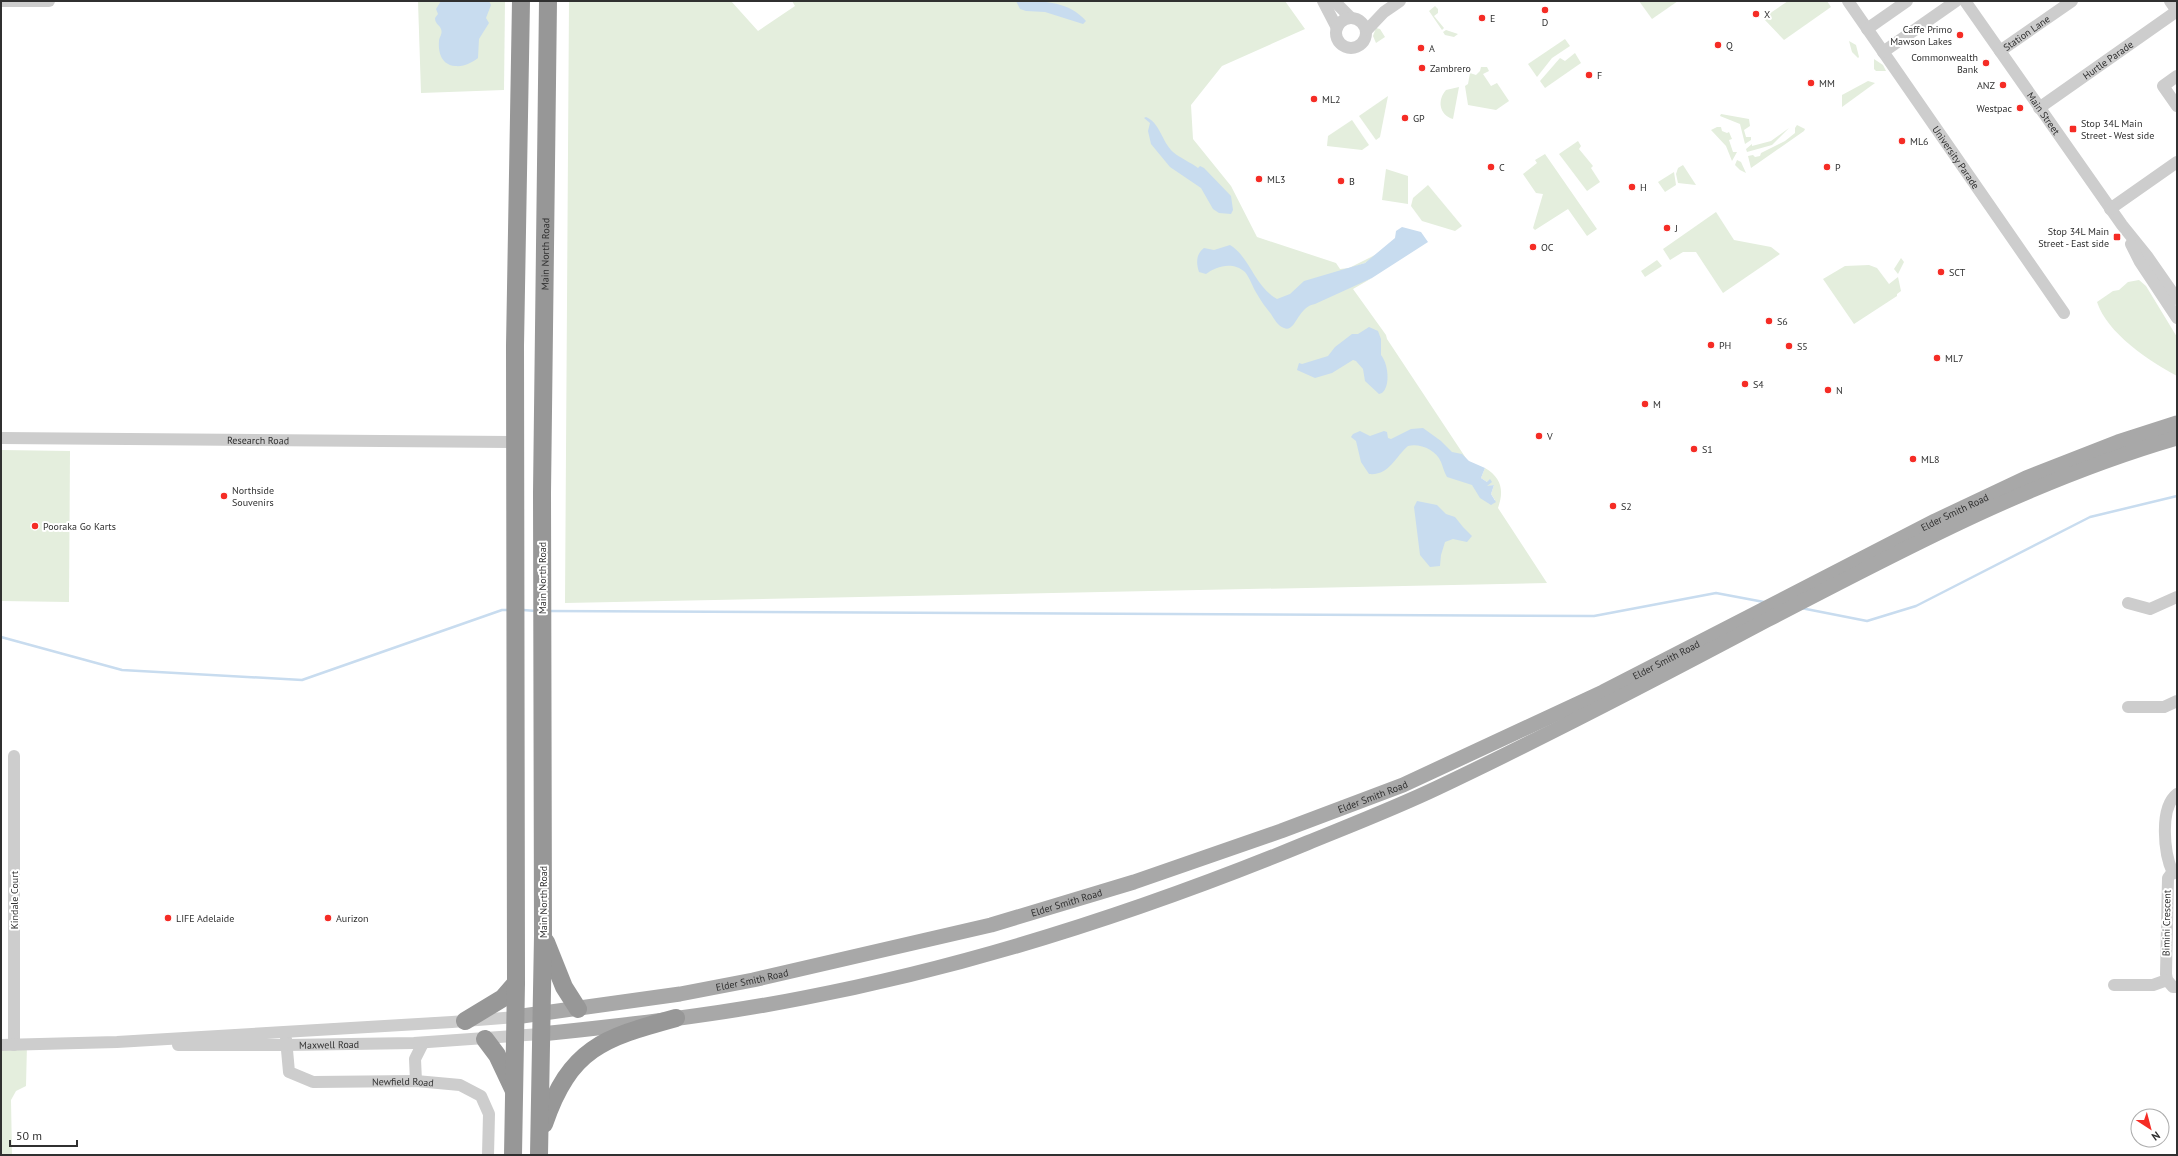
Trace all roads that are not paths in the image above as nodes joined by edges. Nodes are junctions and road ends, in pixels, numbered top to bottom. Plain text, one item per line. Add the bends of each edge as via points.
1 (1, 1) edge
2 (49, 1) edge
3 (521, 1) edge
4 (548, 1) edge
5 (1323, 1) edge
6 (1334, 1) edge
7 (1400, 1) edge
8 (1848, 1) edge
9 (1907, 1) edge
10 (1956, 1) edge
11 (1965, 1) edge
12 (2072, 1) edge
13 (2170, 1) edge
14 (2177, 11) edge
15 (1359, 22) junction
16 (1337, 28) junction
17 (1867, 29) junction
18 (2000, 51) junction
19 (1883, 52) junction
20 (2177, 76) edge
21 (2177, 106) edge
22 (2039, 108) junction
23 (2175, 168) edge
24 (2110, 208) junction
25 (2174, 302) edge
26 (2064, 313) dead end
27 (2177, 318) edge
28 (543, 411) junction
29 (2177, 414) edge
30 (2177, 423) edge
31 (1, 438) edge
32 (2177, 438) edge
33 (515, 442) junction
34 (2026, 478) junction
35 (542, 492) junction
36 (1799, 597) junction
37 (2177, 597) edge
38 (2128, 603) dead end
39 (2177, 701) edge
40 (2128, 707) dead end
41 (14, 756) dead end
42 (2177, 794) edge
43 (1281, 831) junction
44 (1230, 849) junction
45 (1264, 861) junction
46 (2175, 873) edge
47 (543, 936) junction
48 (516, 983) junction
49 (2172, 984) edge
50 (2114, 986) dead end
51 (578, 1009) junction
52 (541, 1014) junction
53 (515, 1017) junction
54 (676, 1018) junction
55 (465, 1021) junction
56 (374, 1026) junction
57 (287, 1032) junction
58 (541, 1034) junction
59 (515, 1037) junction
60 (485, 1039) junction
61 (117, 1042) junction
62 (423, 1043) junction
63 (374, 1044) junction
64 (1, 1045) edge
65 (14, 1045) junction
66 (286, 1046) junction
67 (416, 1081) junction
68 (514, 1091) junction
69 (539, 1148) edge
70 (488, 1155) edge
71 (513, 1155) edge

1 - 2 street
3 - 33 highway
4 - 28 highway, Main North Road
5 - 16 street
6 - 15 street
7 - 15 street via 1384,12
8 - 17 street, University Parade
9 - 17 street
10 - 19 street
11 - 18 street, Main Street
12 - 18 street, Station Lane
13 - 14 street
14 - 22 street, Hurtle Parade
15 - 16 street via 1342,20
15 - 16 street via 1365,40 1361,45 1349,48 1344,46 1338,40
17 - 19 street, University Parade
18 - 22 street, Main Street
19 - 26 street, University Parade
20 - 21 street via 2163,86
22 - 24 street, Main Street
23 - 24 street
24 - 25 street, Main Street via 2147,256
25 - 27 street, Main Street
28 - 33 highway via 529,436
28 - 35 highway, Main North Road
29 - 34 main road via 2108,437
30 - 34 main road, Elder Smith Road via 2118,442
31 - 33 street, Research Road
32 - 36 main road, Elder Smith Road via 2077,470 1992,506
33 - 35 highway via 522,447 530,460
33 - 48 highway
34 - 36 main road, Elder Smith Road via 1935,521
35 - 47 highway, Main North Road
36 - 43 main road, Elder Smith Road via 1755,614 1603,692 1410,781
36 - 45 main road, Elder Smith Road via 1770,619 1566,725 1433,790
37 - 38 street via 2150,609
39 - 40 street via 2164,708
41 - 65 street, Kindale Court
42 - 46 street via 2169,802 2166,810 2166,858
43 - 44 main road, Elder Smith Road
43 - 45 main road via 1268,848
44 - 45 main road via 1243,851
44 - 51 main road, Elder Smith Road via 1134,882 991,925 753,980
45 - 54 main road, Elder Smith Road via 1118,915 993,953 801,999
46 - 49 street, Bimini Crescent via 2168,878 2165,933
47 - 51 highway via 564,988
47 - 52 highway, Main North Road
48 - 53 highway
48 - 55 highway via 503,998
49 - 50 street, Bimini Crescent
51 - 52 main road, Elder Smith Road
52 - 53 main road, Elder Smith Road
52 - 58 highway, Main North Road
53 - 55 street, Maxwell Road
53 - 59 highway
54 - 58 main road, Elder Smith Road
54 - 69 highway via 633,1029 607,1040 578,1061 553,1098
55 - 56 street, Maxwell Road
56 - 57 street, Maxwell Road
56 - 63 street
57 - 61 street, Maxwell Road
57 - 66 street
58 - 59 street, Maxwell Road
58 - 69 highway, Main North Road
59 - 60 street, Maxwell Road
59 - 68 highway
60 - 62 street, Maxwell Road
60 - 68 highway via 497,1055
61 - 65 street, Maxwell Road
61 - 66 street, Maxwell Road
62 - 63 street, Maxwell Road
62 - 67 street via 415,1059
63 - 66 street, Maxwell Road
64 - 65 street, Maxwell Road
66 - 67 street, Newfield Road via 289,1072 312,1082
67 - 70 street, Newfield Road via 460,1085 481,1096 489,1114
68 - 71 highway

